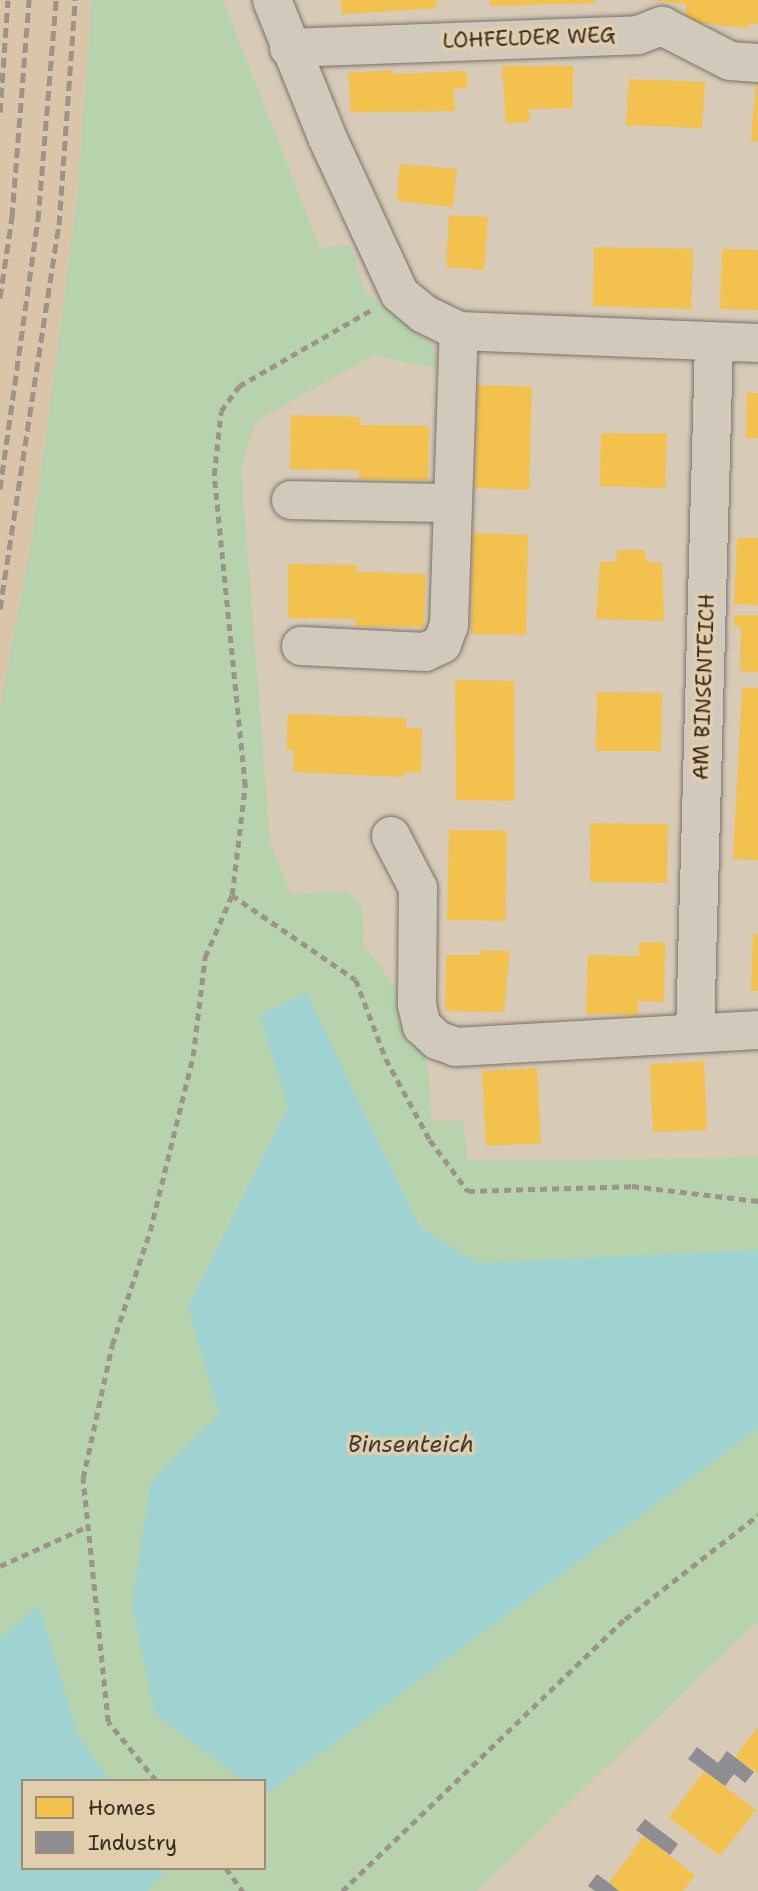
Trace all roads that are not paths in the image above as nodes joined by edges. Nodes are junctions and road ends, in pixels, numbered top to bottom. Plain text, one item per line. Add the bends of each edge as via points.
1 (272, 0) edge
2 (289, 48) junction
3 (758, 63) edge
4 (459, 331) junction
5 (714, 342) junction
6 (758, 343) edge
7 (291, 500) dead end
8 (452, 503) junction
9 (302, 646) dead end
10 (391, 836) dead end
11 (758, 1030) edge
12 (695, 1033) junction

1 - 2 street
2 - 3 street, LOHFELDER WEG via 638,35 662,26 730,61
2 - 4 street via 400,294 424,314
4 - 5 street
4 - 8 street
5 - 6 street
5 - 12 street, AM BINSENTEICH
7 - 8 street
8 - 9 street via 449,625 442,644 425,652
10 - 12 street via 418,888 416,1005 422,1026 437,1040 456,1047
11 - 12 street

